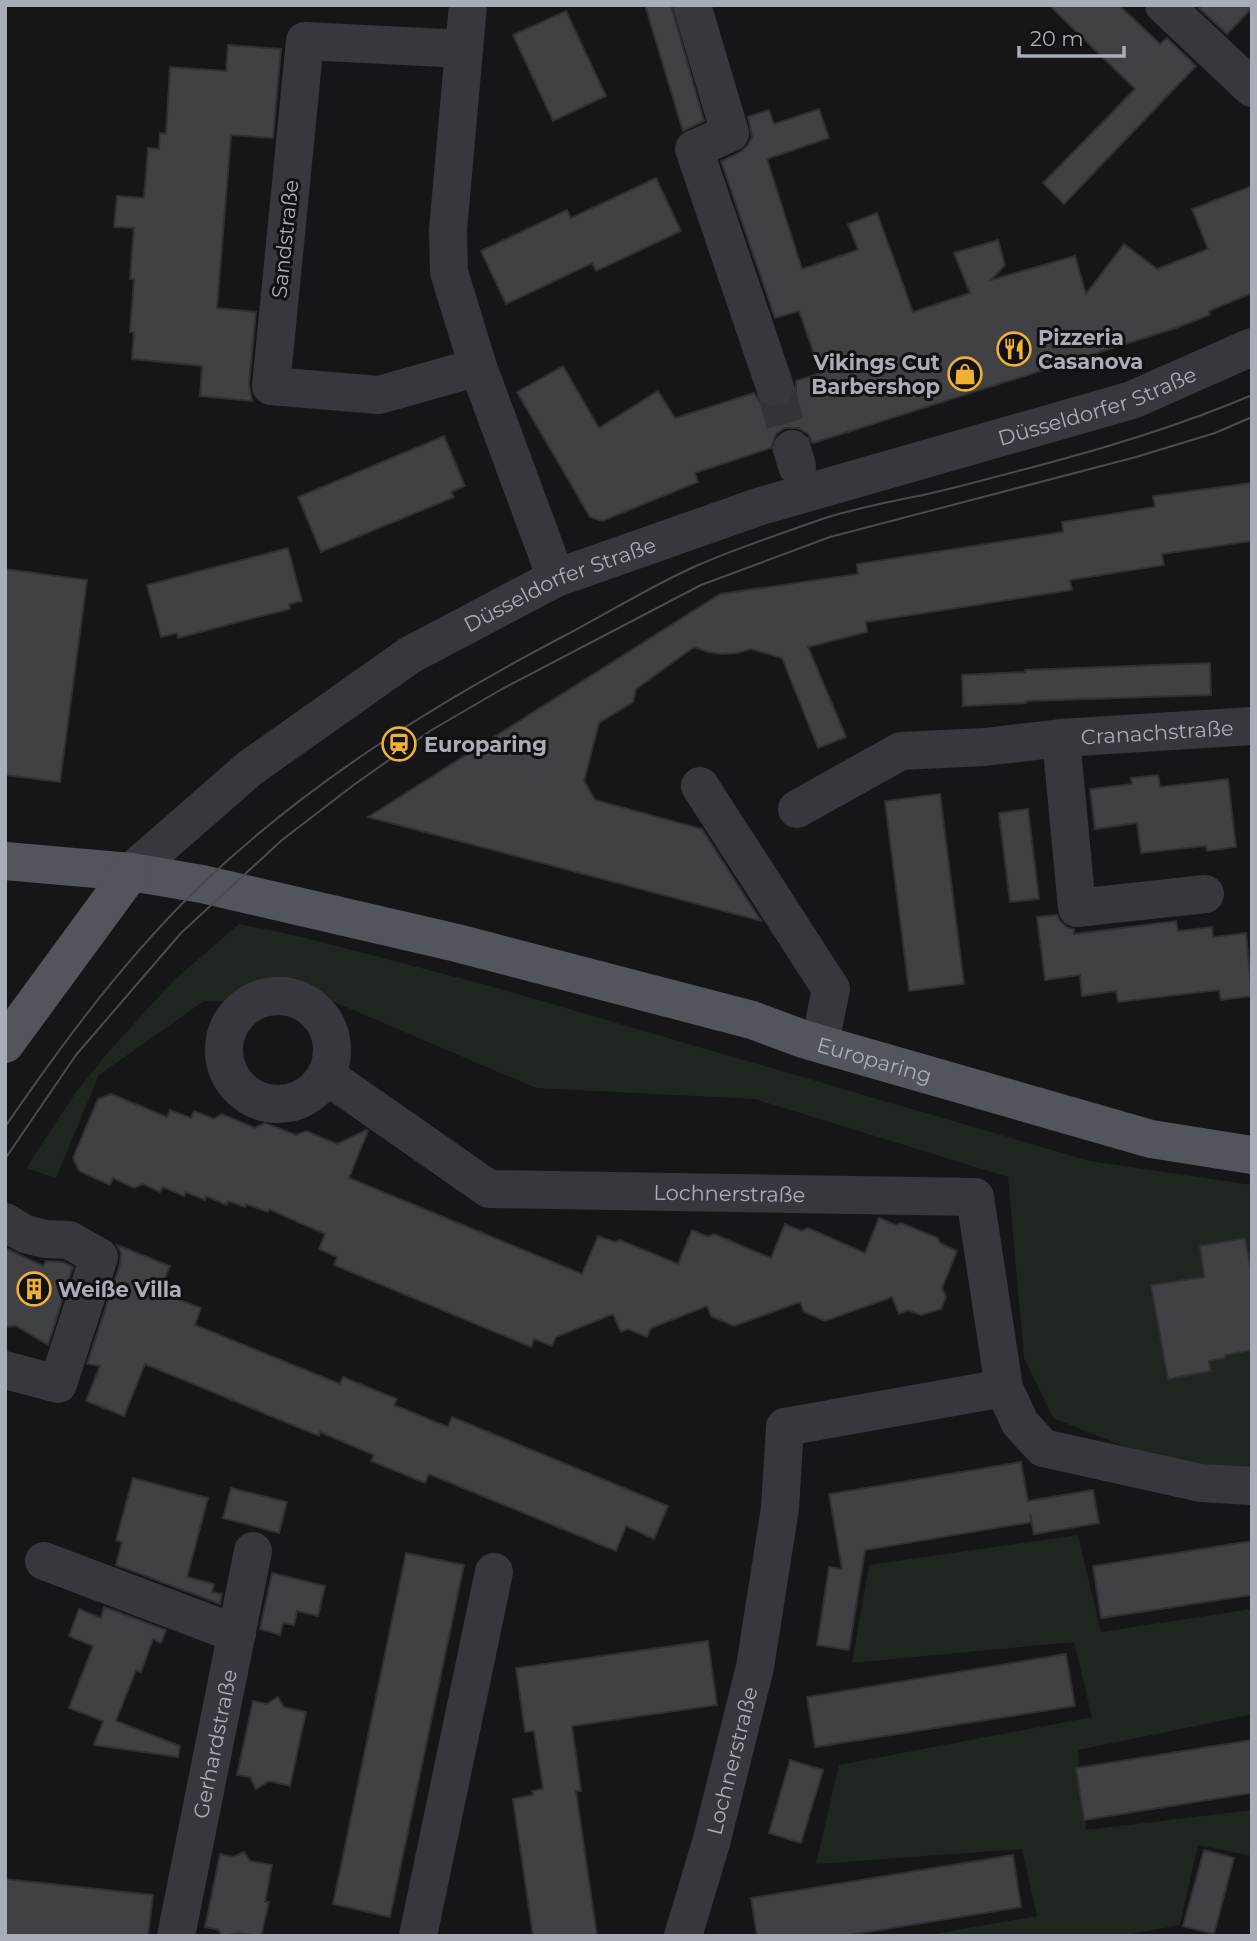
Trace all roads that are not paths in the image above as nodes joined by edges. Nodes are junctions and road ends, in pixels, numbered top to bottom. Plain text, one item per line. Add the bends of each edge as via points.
1 (468, 5) edge
2 (692, 5) edge
3 (1164, 5) edge
4 (464, 49) junction
5 (1252, 88) edge
6 (1252, 347) edge
7 (478, 368) junction
8 (775, 387) tunnel mouth
9 (556, 578) junction
10 (1252, 726) edge
11 (1061, 738) junction
12 (700, 786) dead end
13 (797, 810) dead end
14 (5, 861) edge
15 (131, 872) junction
16 (1205, 894) dead end
17 (820, 1043) junction
18 (5, 1044) edge
19 (327, 1076) dead end
20 (1252, 1155) edge
21 (5, 1222) edge
22 (5, 1370) edge
23 (1004, 1388) junction
24 (1252, 1486) edge
25 (253, 1551) dead end
26 (44, 1561) dead end
27 (494, 1572) dead end
28 (237, 1634) junction
29 (176, 1936) edge
30 (418, 1936) edge
31 (683, 1936) edge

1 - 4 street
2 - 8 street via 730,133 694,149
3 - 5 street
4 - 7 street via 448,230 449,272
4 - 7 street, Sandstraße via 305,41 271,386 379,395
6 - 9 street, Düsseldorfer Straße via 1132,400 761,506
7 - 9 street
9 - 15 street, Düsseldorfer Straße via 410,654 250,768
10 - 11 street, Cranachstraße
11 - 13 street, Cranachstraße via 901,751
11 - 16 street, Cranachstraße via 1077,908
12 - 17 street via 831,989
14 - 15 main road, Europaring
15 - 17 main road, Europaring via 202,884 471,947 752,1020
15 - 18 main road, Düsseldorfer Straße
17 - 20 main road, Europaring via 1151,1139
19 - 23 street, Lochnerstraße via 489,1189 975,1198
21 - 22 street via 25,1234 69,1240 99,1256 58,1384
23 - 24 street, Lochnerstraße via 1020,1423 1043,1448 1201,1483
23 - 31 street, Lochnerstraße via 785,1427 780,1508 755,1667
25 - 28 street, Gerhardstraße
26 - 28 street
27 - 30 street
28 - 29 street, Gerhardstraße

